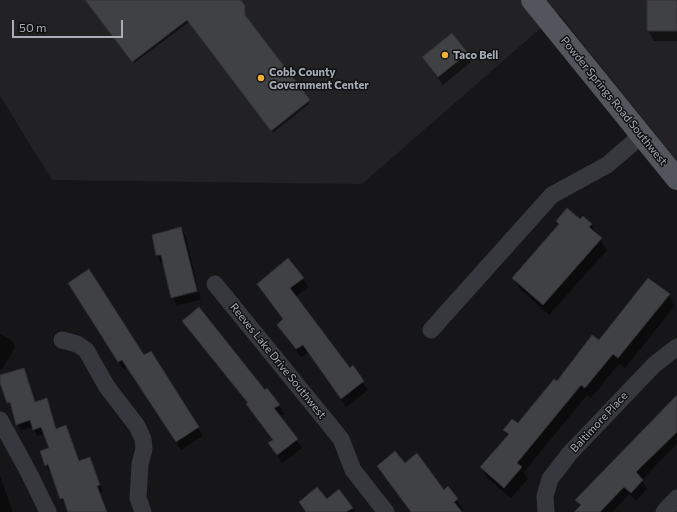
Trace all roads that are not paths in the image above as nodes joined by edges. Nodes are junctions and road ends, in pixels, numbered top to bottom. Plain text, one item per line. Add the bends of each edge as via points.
1 (532, 0) edge
2 (642, 135) junction
3 (677, 179) edge
4 (215, 284) dead end
5 (430, 330) dead end
6 (62, 340) dead end
7 (677, 347) edge
8 (0, 420) edge
9 (677, 498) edge
10 (48, 512) edge
11 (143, 512) edge
12 (386, 512) edge
13 (546, 512) edge
14 (664, 512) edge

1 - 2 main road, Powder Springs Road Southwest
2 - 3 main road, Powder Springs Road Southwest
2 - 5 street via 608,165 552,195
4 - 12 street, Reeves Lake Drive Southwest via 341,439 353,470
6 - 11 street via 77,344 86,350 107,387 137,426 144,449 140,464 138,498
7 - 13 street, Baltimore Place via 654,365 570,453 550,479 545,496
8 - 10 street
9 - 14 street

